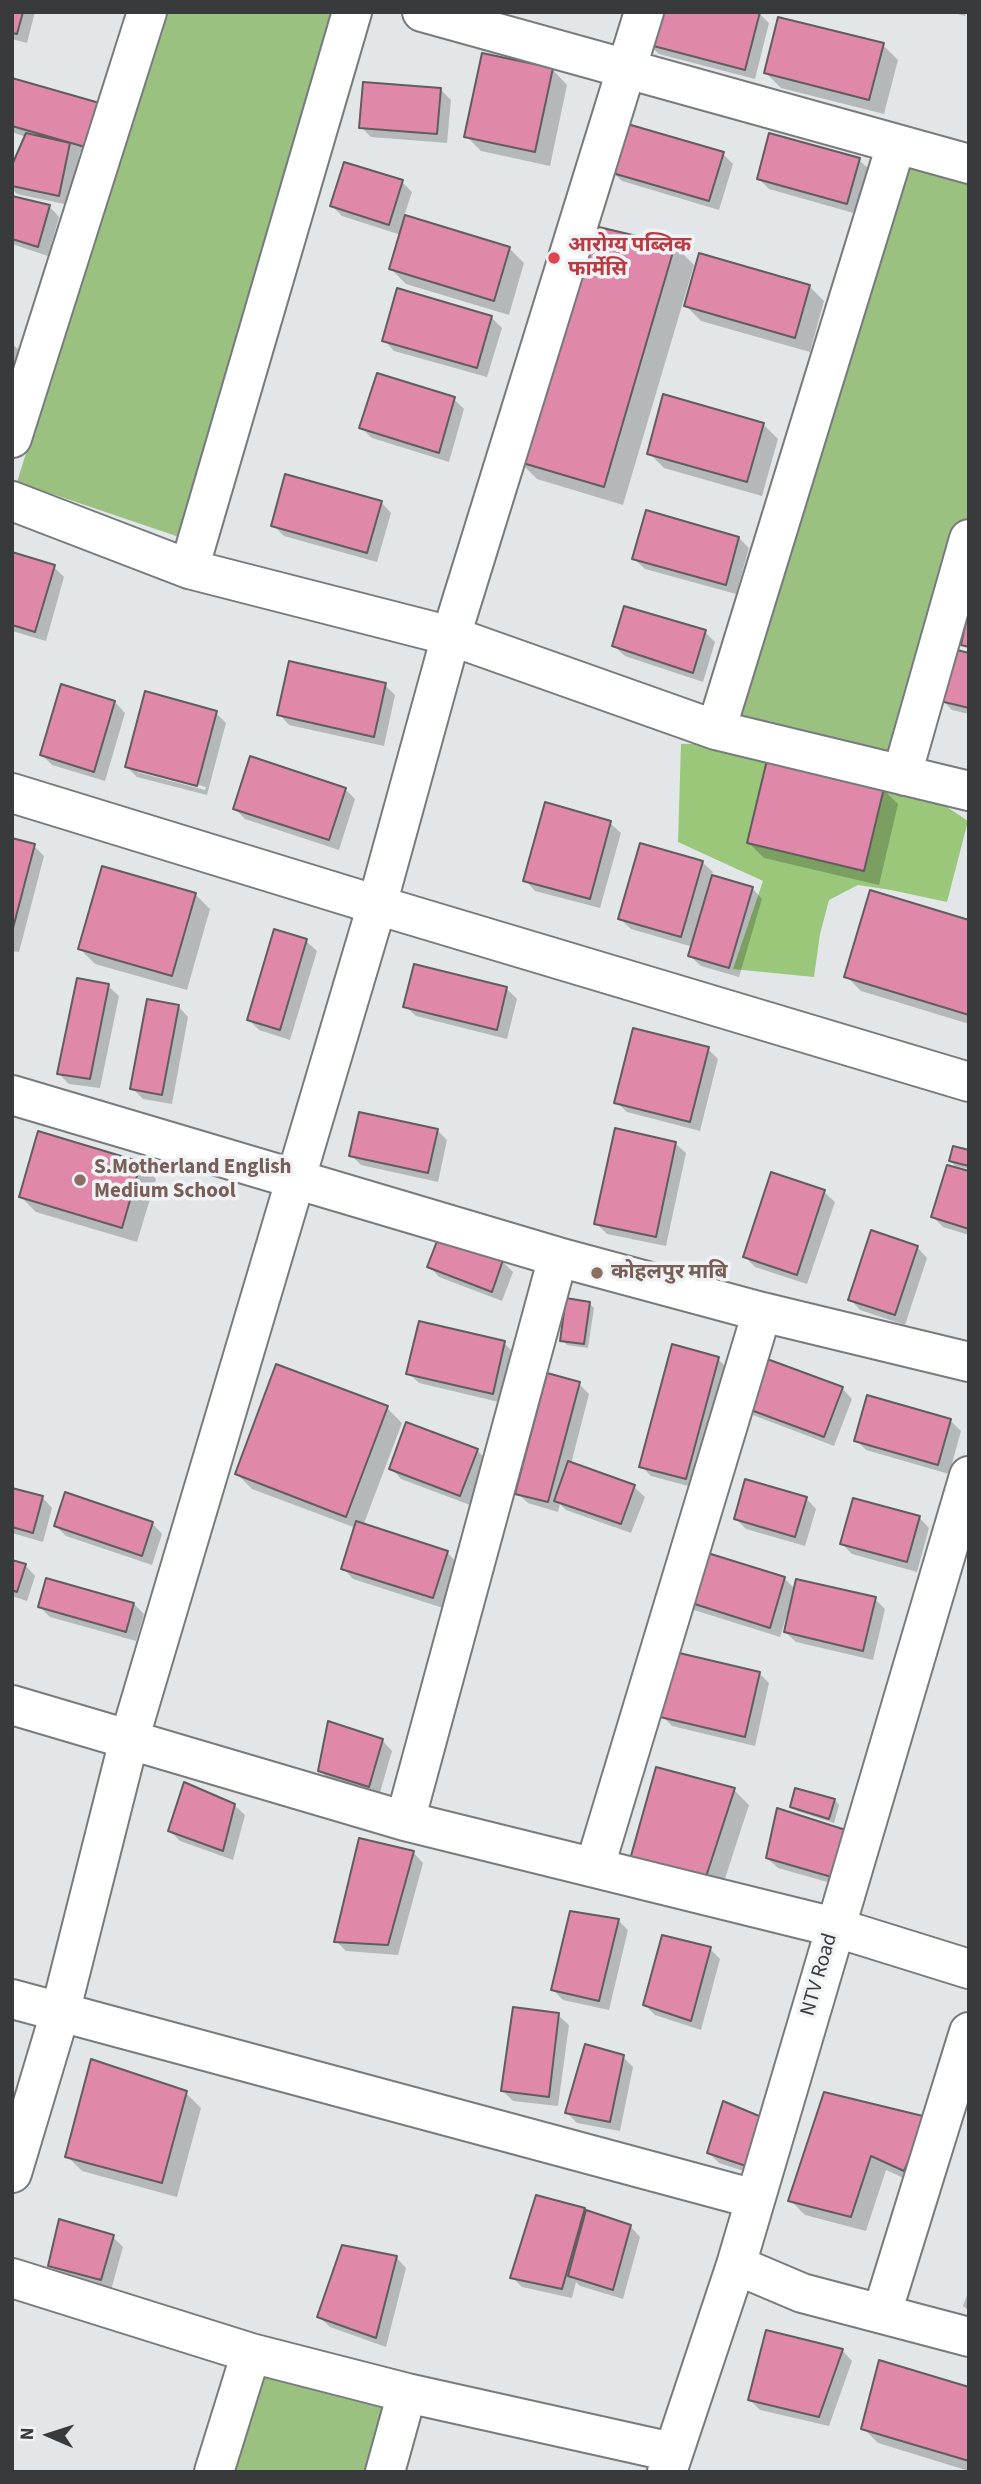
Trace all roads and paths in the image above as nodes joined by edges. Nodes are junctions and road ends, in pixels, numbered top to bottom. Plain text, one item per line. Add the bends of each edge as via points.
1 (147, 12) edge
2 (352, 12) edge
3 (422, 12) edge
4 (644, 12) edge
5 (626, 68) junction
6 (895, 145) junction
7 (969, 163) edge
8 (12, 438) edge
9 (12, 501) edge
10 (969, 539) edge
11 (189, 569) junction
12 (451, 636) junction
13 (716, 730) junction
14 (905, 776) junction
15 (969, 791) edge
16 (12, 793) edge
17 (377, 905) junction
18 (969, 1082) edge
19 (12, 1095) edge
20 (296, 1179) junction
21 (558, 1257) junction
22 (762, 1312) junction
23 (969, 1362) edge
24 (969, 1476) edge
25 (12, 1704) edge
26 (129, 1740) junction
27 (405, 1821) junction
28 (595, 1866) junction
29 (834, 1927) junction
30 (969, 1969) edge
31 (12, 1999) edge
32 (60, 2013) junction
33 (969, 2032) edge
34 (12, 2174) edge
35 (755, 2199) junction
36 (736, 2265) junction
37 (12, 2278) edge
38 (882, 2313) junction
39 (969, 2337) edge
40 (251, 2353) junction
41 (407, 2393) junction
42 (670, 2462) edge
43 (214, 2472) edge
44 (386, 2472) edge

1 - 8 street
2 - 11 street
3 - 5 street
4 - 5 street
5 - 6 street
5 - 12 street
6 - 7 street
6 - 13 street
9 - 11 street
10 - 14 street
11 - 12 street
12 - 13 street
12 - 17 street
13 - 14 street
14 - 15 street
16 - 17 street
17 - 18 street
17 - 20 street
19 - 20 street
20 - 21 street
20 - 26 street
21 - 22 street
21 - 27 street
22 - 23 street
22 - 28 street
24 - 29 street, NTV Road
25 - 26 street
26 - 27 street
26 - 32 street
27 - 28 street
28 - 29 street
29 - 30 street
29 - 35 street, NTV Road
31 - 32 street
32 - 34 street
32 - 35 street
33 - 38 street
35 - 36 street, NTV Road
36 - 38 street via 802,2293
36 - 42 street, NTV Road
37 - 40 street
38 - 39 street
40 - 41 street
40 - 43 street
41 - 42 street
41 - 44 street

